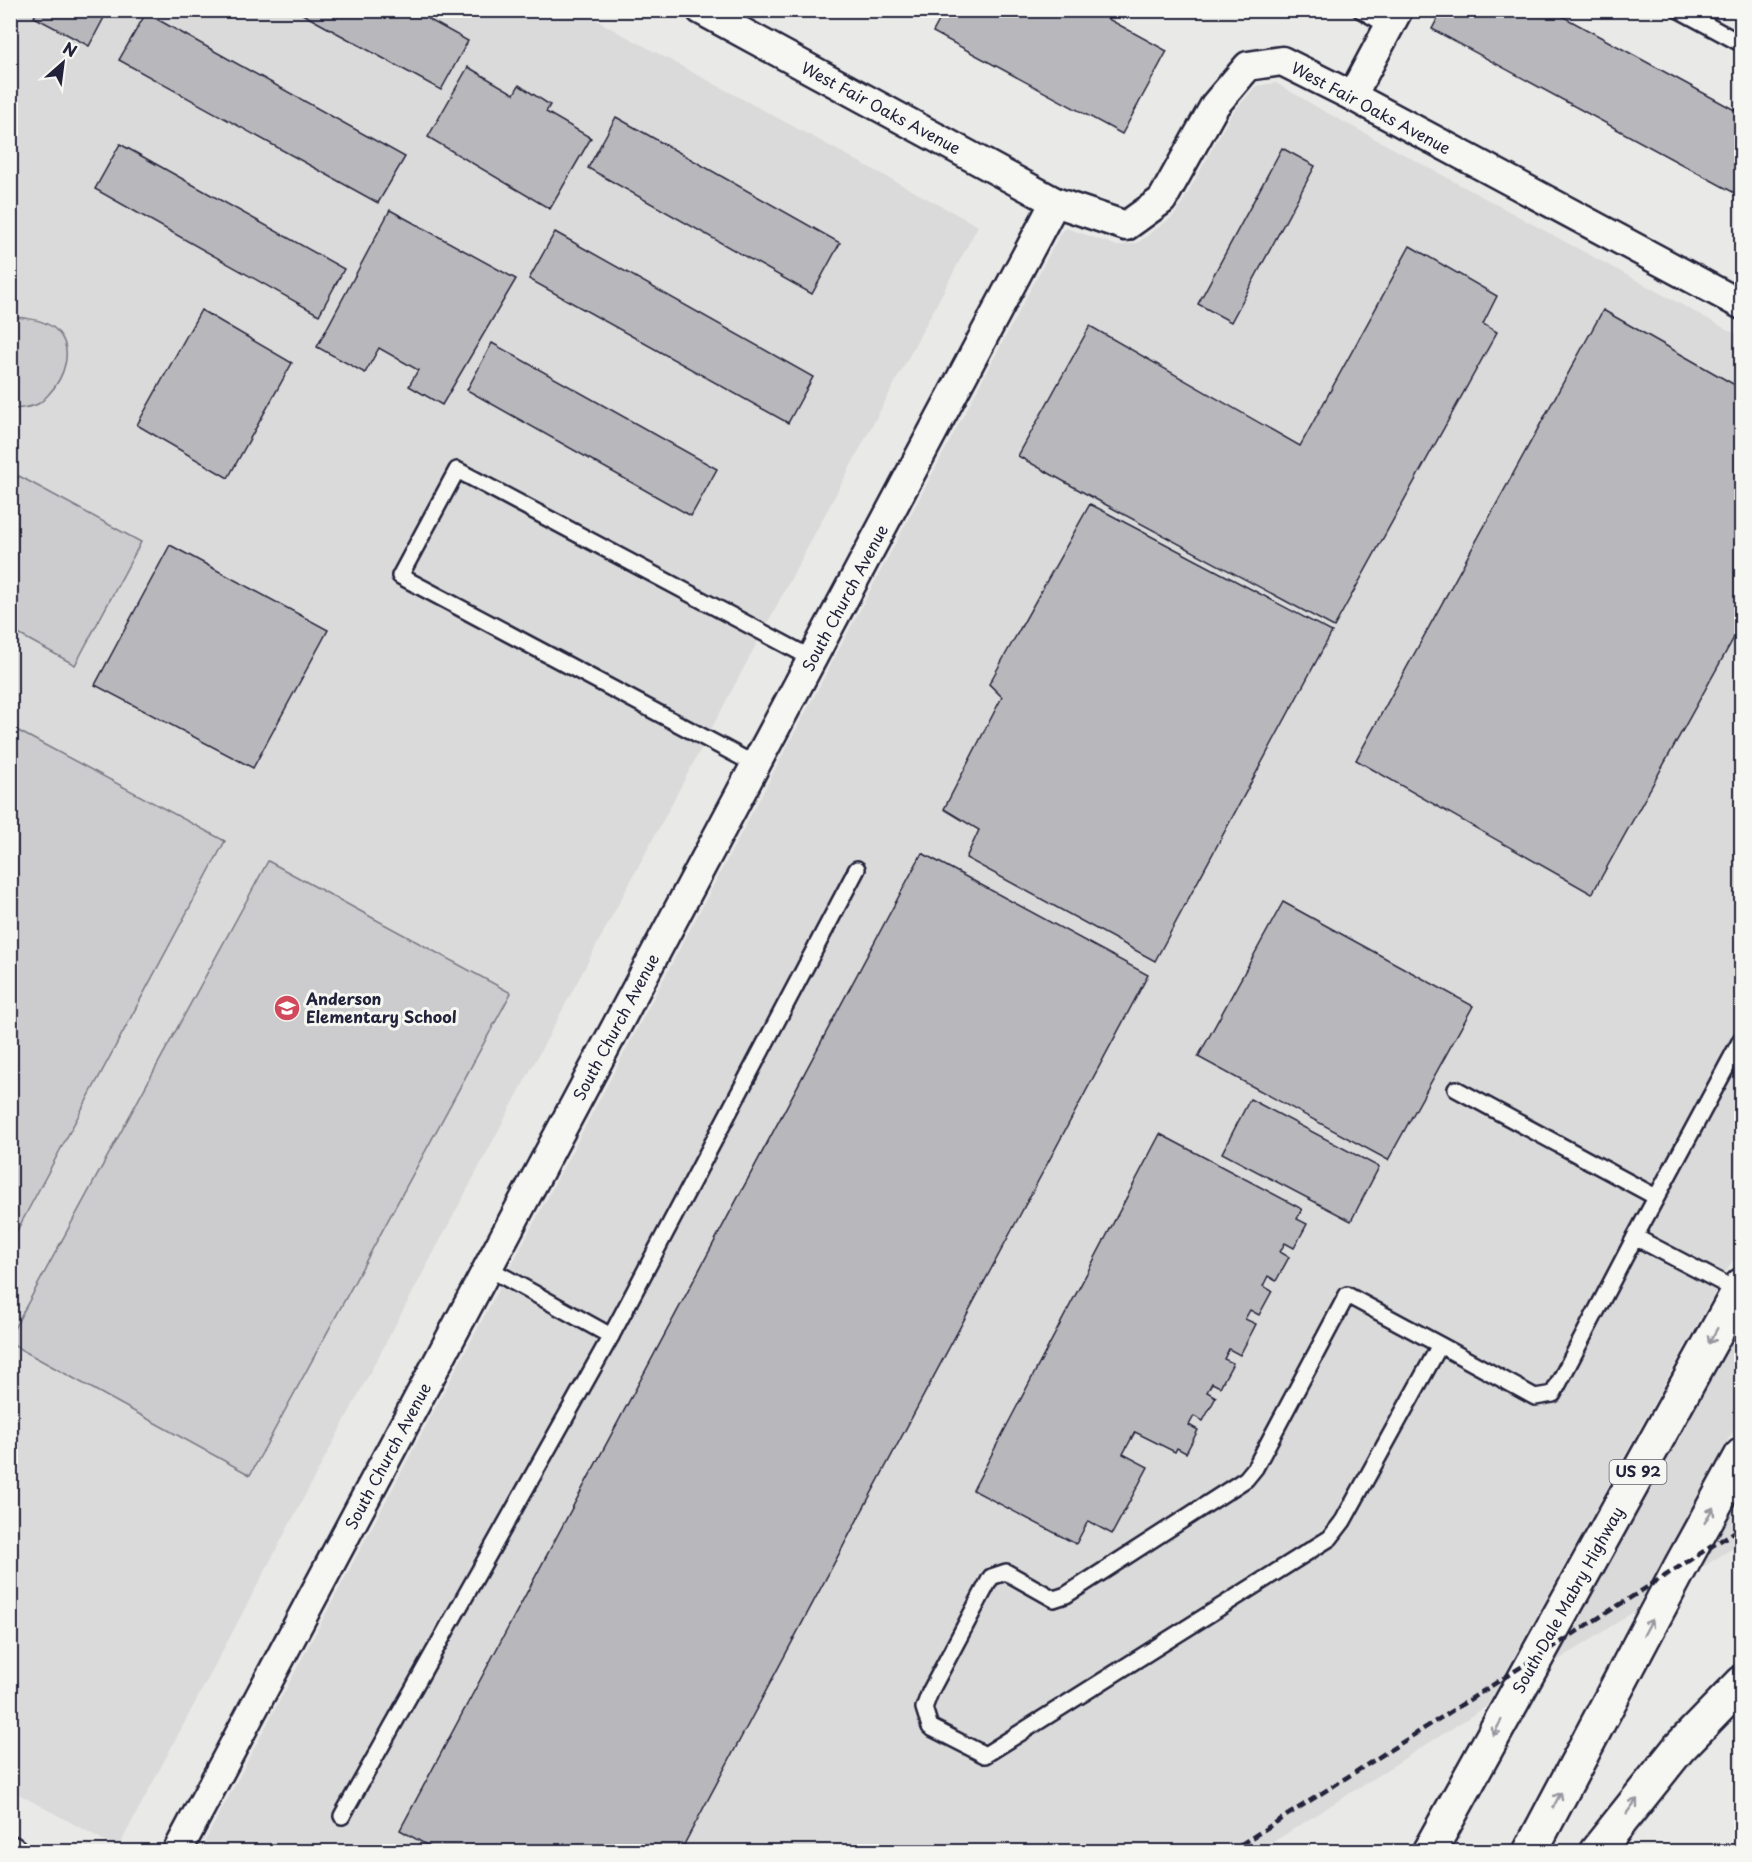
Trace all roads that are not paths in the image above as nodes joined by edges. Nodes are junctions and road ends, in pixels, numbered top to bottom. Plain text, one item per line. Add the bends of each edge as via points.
1 (701, 10) edge
2 (1361, 10) edge
3 (1679, 10) edge
4 (1394, 18) edge
5 (1742, 44) edge
6 (1352, 96) junction
7 (1055, 202) junction
8 (1742, 305) edge
9 (813, 659) junction
10 (756, 765) junction
11 (856, 869) dead end
12 (1742, 1038) edge
13 (1456, 1089) dead end
14 (1656, 1197) junction
15 (1635, 1237) junction
16 (488, 1268) junction
17 (1740, 1288) edge
18 (611, 1336) junction
19 (1440, 1345) junction
20 (1742, 1455) edge
21 (1742, 1683) edge
22 (342, 1816) dead end
23 (177, 1851) edge
24 (1429, 1851) edge
25 (1530, 1851) edge
26 (1596, 1851) edge

1 - 7 street, West Fair Oaks Avenue
2 - 4 lane
3 - 5 lane
4 - 6 street
6 - 7 street, West Fair Oaks Avenue via 1281,61 1248,66 1215,105 1162,200 1126,226
6 - 8 street, West Fair Oaks Avenue
7 - 9 street, South Church Avenue
9 - 10 street, South Church Avenue
9 - 10 lane via 457,470 400,576
10 - 16 street, South Church Avenue
11 - 18 lane
12 - 14 lane
13 - 14 lane
14 - 15 lane
15 - 17 lane
15 - 19 lane via 1553,1394 1535,1396
16 - 18 lane
16 - 23 street, South Church Avenue
17 -> 24 main road, South Dale Mabry Highway / US 92
18 - 22 lane
19 - 19 lane via 1330,1538 985,1755 930,1727 924,1708 930,1692 991,1577 1006,1572 1054,1599 1066,1595 1246,1479 1347,1295
25 -> 20 main road
26 -> 21 main road via 1679,1748

